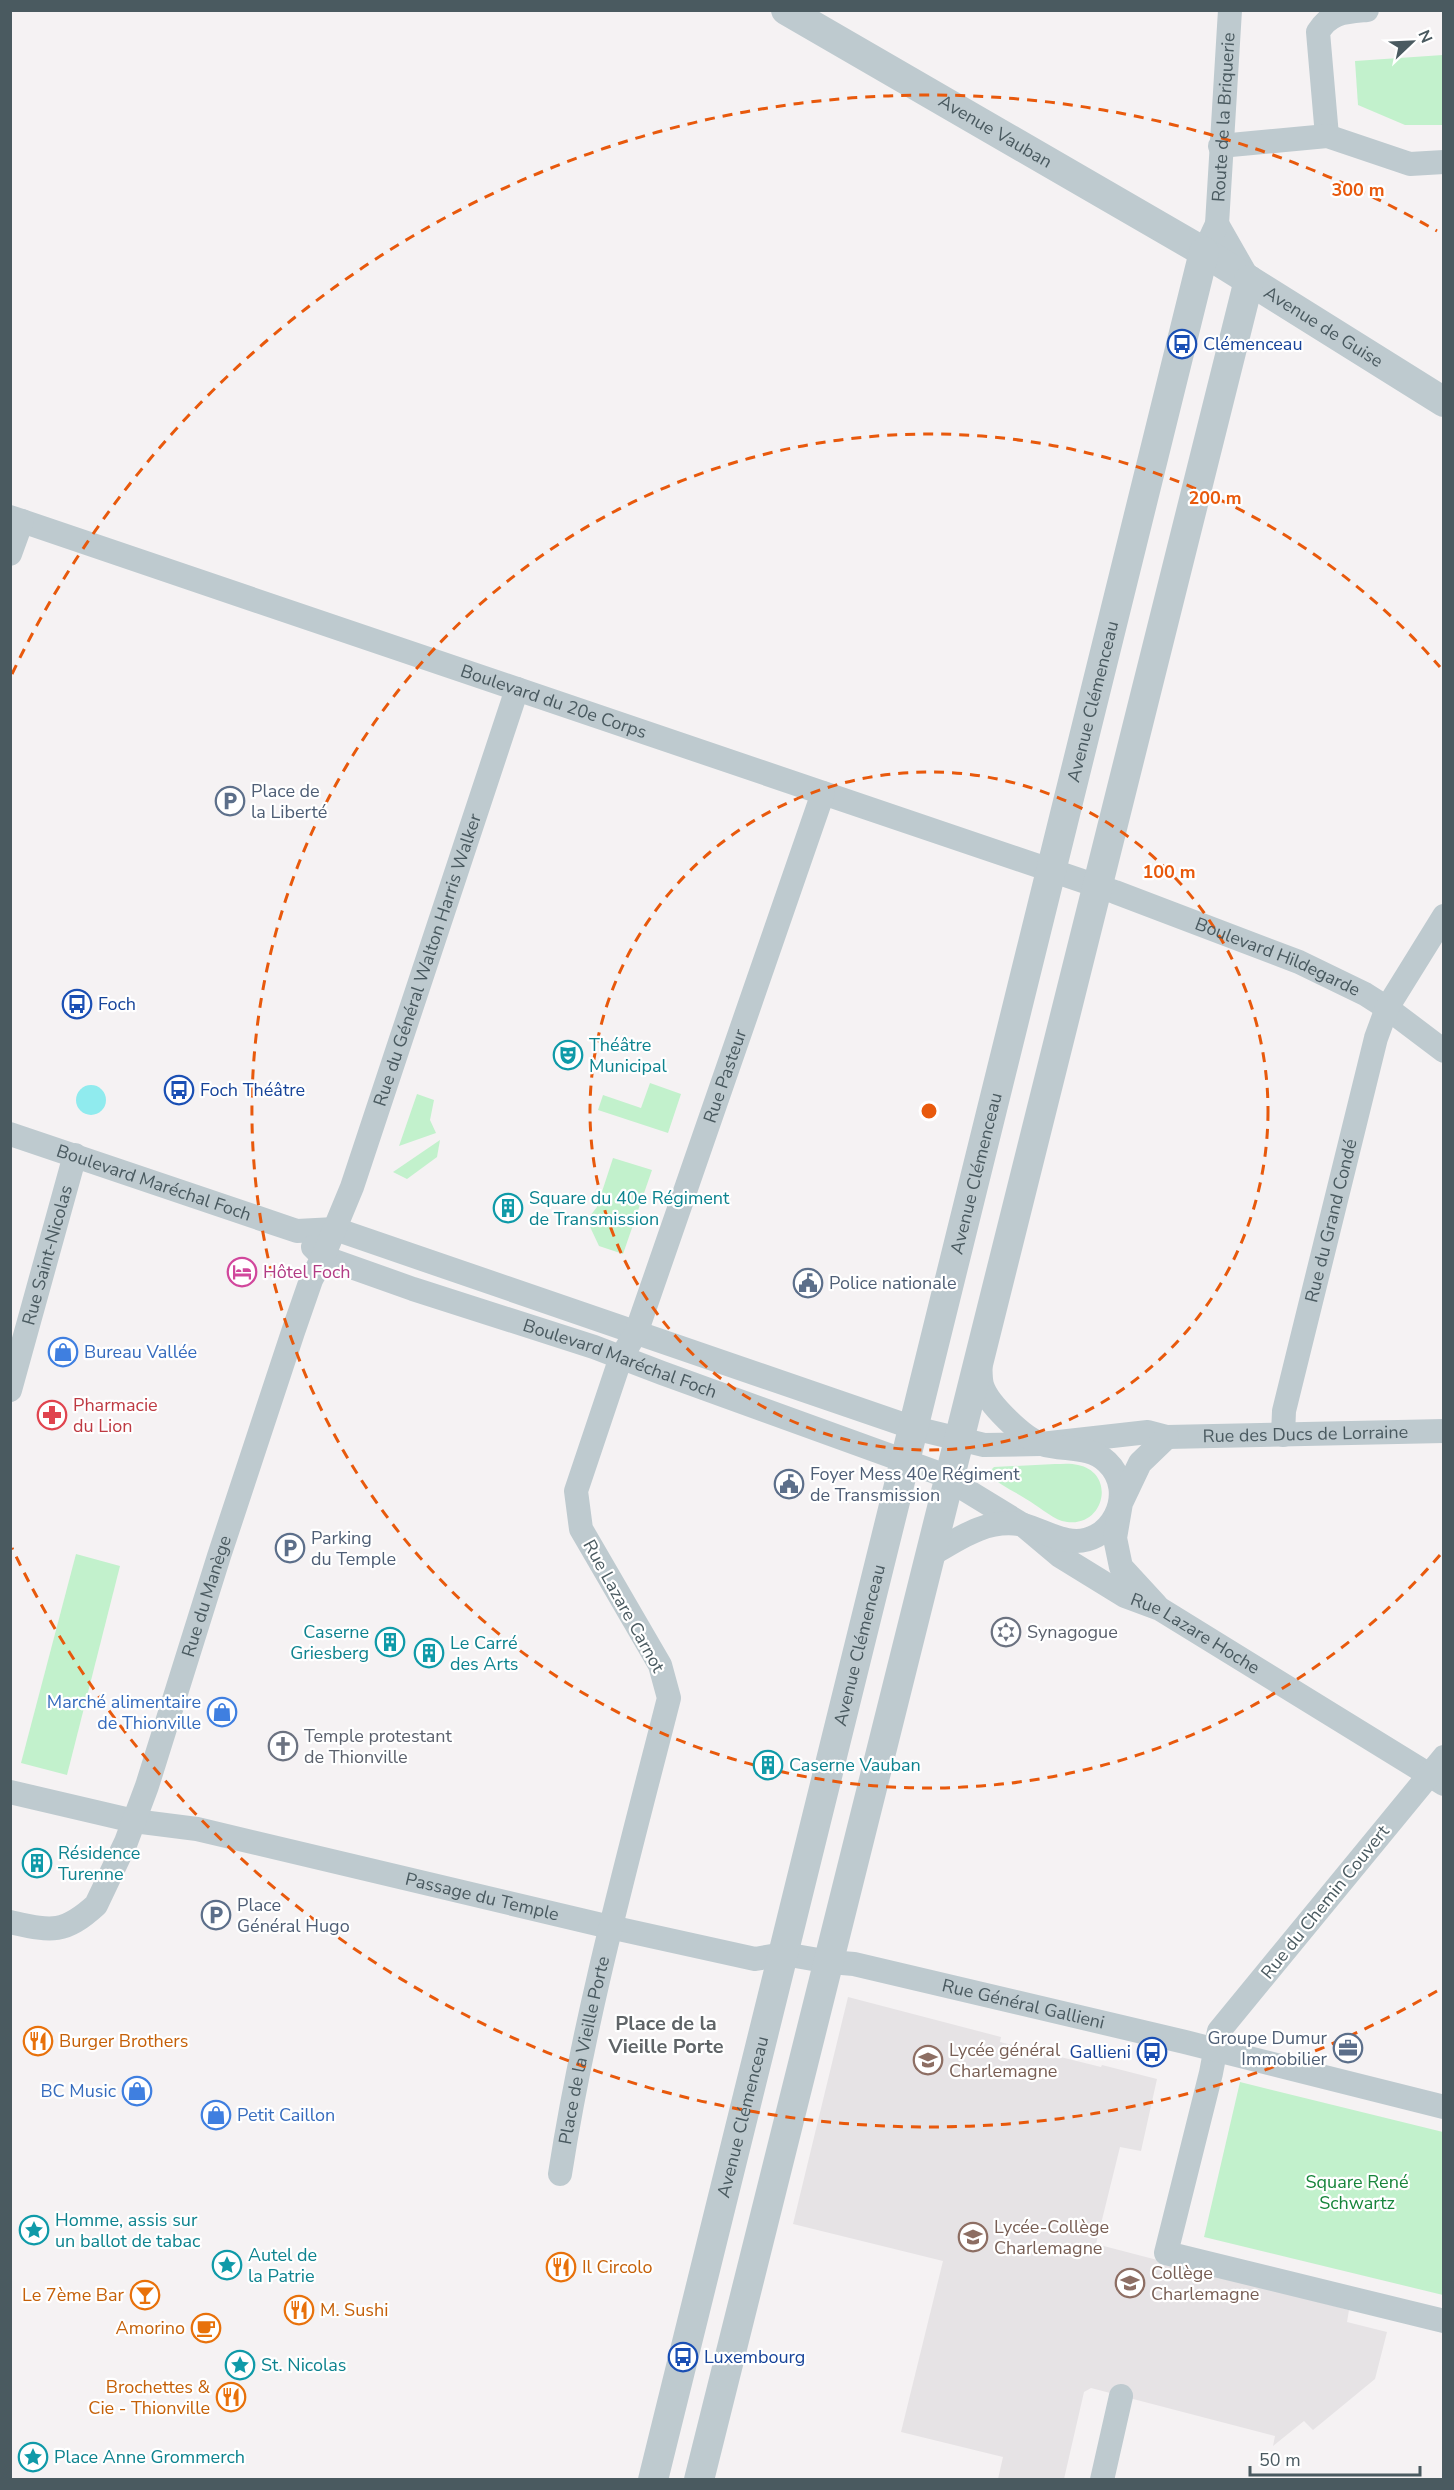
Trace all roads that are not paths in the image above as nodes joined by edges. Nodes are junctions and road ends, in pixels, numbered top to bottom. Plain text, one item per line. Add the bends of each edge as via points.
1 (1230, 10) edge
2 (1367, 10) edge
3 (793, 12) edge
4 (1328, 136) junction
5 (1220, 146) junction
6 (1443, 162) edge
7 (1216, 224) junction
8 (1204, 252) junction
9 (1250, 280) junction
10 (1443, 402) edge
11 (16, 519) edge
12 (10, 554) edge
13 (518, 689) junction
14 (823, 793) junction
15 (1052, 870) junction
16 (1098, 886) junction
17 (1443, 916) edge
18 (1387, 1008) junction
19 (1443, 1052) edge
20 (10, 1134) edge
21 (75, 1155) junction
22 (335, 1229) junction
23 (297, 1231) junction
24 (323, 1257) junction
25 (636, 1333) junction
26 (621, 1357) junction
27 (980, 1360) junction
28 (10, 1390) edge
29 (914, 1428) junction
30 (1443, 1431) edge
31 (1283, 1435) junction
32 (1167, 1437) junction
33 (960, 1439) junction
34 (1041, 1444) junction
35 (906, 1462) junction
36 (951, 1479) junction
37 (1121, 1503) junction
38 (1023, 1525) junction
39 (931, 1555) junction
40 (1160, 1610) junction
41 (1439, 1772) edge
42 (10, 1792) edge
43 (134, 1821) junction
44 (10, 1923) edge
45 (610, 1927) junction
46 (784, 1954) junction
47 (830, 1962) junction
48 (1215, 2050) junction
49 (1443, 2107) edge
50 (560, 2174) dead end
51 (1443, 2321) edge
52 (1121, 2396) dead end
53 (653, 2480) edge
54 (699, 2480) edge
55 (1102, 2480) edge

1 - 5 street, Route de la Briquerie
2 - 4 street via 1339,12 1325,21 1318,32
3 - 8 street, Avenue Vauban
4 - 5 street
4 - 6 street via 1410,164
5 - 7 street, Route de la Briquerie
7 - 8 street, Route de la Briquerie
7 - 9 street, Route de la Briquerie
8 - 9 street, Avenue de Guise
8 - 15 street, Avenue Clémenceau
9 - 10 street, Avenue de Guise
9 - 16 street
11 - 12 street
11 - 13 street, Boulevard du 20e Corps
13 - 14 street, Boulevard du 20e Corps
13 - 22 street, Rue du Général Walton Harris Walker
14 - 15 street, Boulevard du 20e Corps
14 - 25 street, Rue Pasteur
15 - 16 street, Boulevard du 20e Corps
15 - 29 street, Avenue Clémenceau
16 - 18 street, Boulevard Hildegarde via 1299,962
16 - 27 street
17 - 18 street, Rue du Grand Condé
18 - 19 street, Boulevard Hildegarde
18 - 31 street, Rue du Grand Condé via 1376,1038 1284,1411
20 - 21 street, Boulevard Maréchal Foch
21 - 23 street, Boulevard Maréchal Foch
21 - 28 street, Rue Saint-Nicolas
22 - 23 street, Boulevard Maréchal Foch
22 - 24 street, Rue du Général Walton Harris Walker
22 - 25 street, Boulevard Maréchal Foch
23 - 24 street, Boulevard Maréchal Foch
24 - 26 street, Boulevard Maréchal Foch
24 - 43 street, Rue du Manège via 293,1332
25 - 26 street, Rue Pasteur
25 - 29 street, Boulevard Maréchal Foch
26 - 35 street, Boulevard Maréchal Foch
26 - 45 street, Rue Lazare Carnot via 576,1491 581,1529 660,1665 669,1698
27 - 33 street
27 - 34 street via 982,1386 999,1410 1015,1428
29 - 33 street, Rue des Ducs de Lorraine
29 - 35 street, Avenue Clémenceau
30 - 31 street, Rue des Ducs de Lorraine
31 - 32 street, Rue des Ducs de Lorraine
32 - 34 street, Rue des Ducs de Lorraine via 1148,1432
32 - 37 street via 1140,1463
33 - 34 street, Rue des Ducs de Lorraine via 984,1445
33 - 36 street
34 - 37 street via 1085,1450 1106,1460 1117,1476
35 - 36 street, Boulevard Maréchal Foch
35 - 46 street, Avenue Clémenceau
36 - 38 street, Rue Lazare Hoche
36 - 39 street
37 - 38 street via 1111,1524 1087,1540 1069,1540
37 - 40 street via 1115,1538 1121,1568
38 - 39 street via 998,1524 977,1529
38 - 40 street, Rue Lazare Hoche via 1060,1556 1125,1596
39 - 47 street
40 - 41 street, Rue Lazare Hoche
41 - 48 street, Rue du Chemin Couvert via 1219,2031
42 - 43 street, Passage du Temple
43 - 44 street, Rue du Manège via 96,1905 56,1930
43 - 45 street, Passage du Temple via 197,1829
45 - 46 street, Passage du Temple via 754,1959
45 - 50 street, Place de la Vieille Porte
46 - 47 street, Passage du Temple
46 - 53 street, Avenue Clémenceau
47 - 48 street, Rue Général Gallieni via 854,1964
47 - 54 street
48 - 49 street
48 - 51 street via 1166,2253
52 - 55 street

